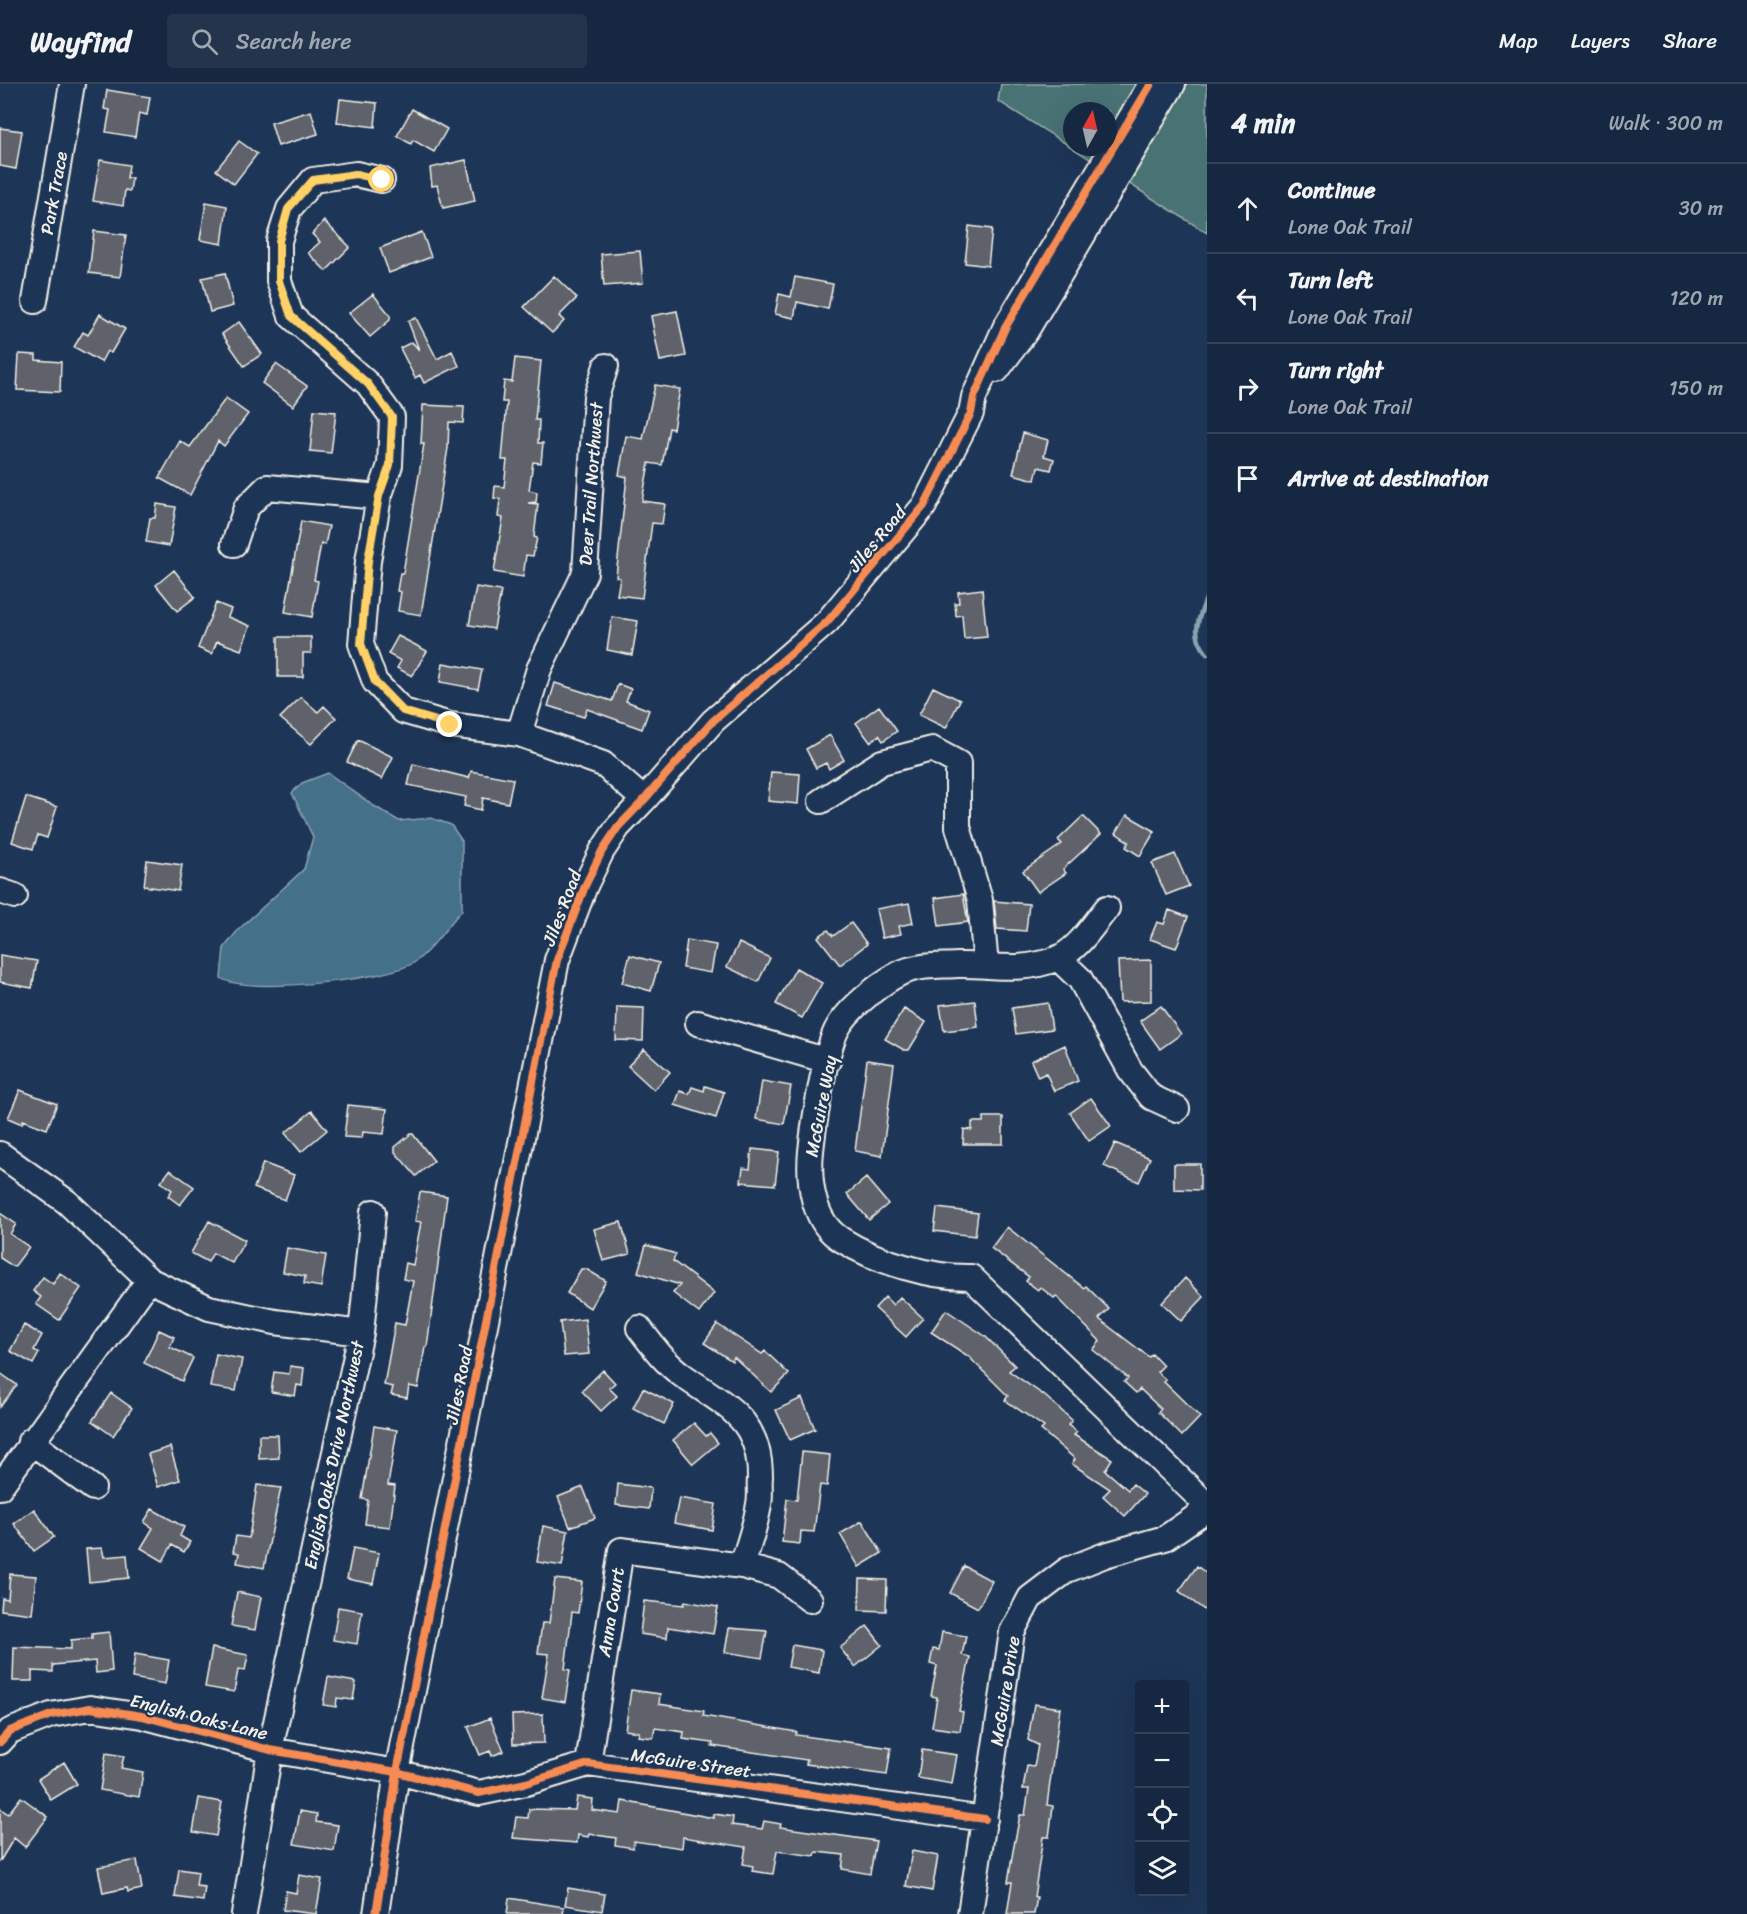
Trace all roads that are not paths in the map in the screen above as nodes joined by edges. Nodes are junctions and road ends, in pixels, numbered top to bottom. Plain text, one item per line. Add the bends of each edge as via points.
1 (72, 84) edge
2 (1151, 84) edge
3 (1173, 84) edge
4 (382, 180) dead end
5 (35, 301) dead end
6 (606, 366) dead end
7 (974, 397) junction
8 (379, 496) junction
9 (234, 544) dead end
10 (519, 734) junction
11 (644, 800) junction
12 (821, 801) dead end
13 (1107, 908) dead end
14 (1058, 958) junction
15 (986, 966) junction
16 (698, 1023) dead end
17 (828, 1061) junction
18 (1178, 1109) dead end
19 (0, 1154) edge
20 (373, 1212) dead end
21 (149, 1280) junction
22 (639, 1328) dead end
23 (361, 1333) junction
24 (30, 1441) junction
25 (0, 1487) edge
26 (93, 1488) dead end
27 (1207, 1507) edge
28 (742, 1566) junction
29 (810, 1600) dead end
30 (3, 1729) edge
31 (270, 1750) junction
32 (588, 1764) junction
33 (397, 1772) junction
34 (985, 1819) junction
35 (244, 1914) edge
36 (376, 1914) edge
37 (969, 1914) edge

1 - 5 street, Park Trace
2 - 7 street, Jiles Road via 1005,328
3 - 7 street, Jiles Road via 1026,331
4 - 8 street via 356,174 313,180 288,209 279,241 279,281 291,316 368,384 392,417 390,465
6 - 10 street, Deer Trail Northwest via 596,397 585,573 538,669
7 - 11 street, Jiles Road via 971,413 924,506 884,555 827,622 713,721
8 - 9 street via 267,487 246,508
8 - 10 street via 368,561 361,644 375,682 403,711 450,725
10 - 11 street via 603,764
11 - 33 street, Jiles Road via 628,814 602,850 557,960
12 - 15 street via 882,762 932,750 958,763 958,827 980,900
13 - 14 street, McGuire Way via 1081,941
14 - 15 street, McGuire Way via 1004,969
14 - 18 street via 1080,979 1130,1070 1151,1097
15 - 17 street, McGuire Way via 911,969 886,979 837,1030
16 - 17 street
17 - 27 street, McGuire Way via 809,1170 815,1205 829,1233 862,1253 948,1277 971,1277
19 - 21 street, English Oaks Drive Northwest via 67,1202
20 - 23 street
21 - 23 street, English Oaks Drive Northwest via 209,1308 275,1322
21 - 24 street
22 - 28 street via 680,1374 716,1397 749,1426 756,1439 760,1458 759,1504
23 - 31 street, English Oaks Drive Northwest
24 - 25 street
24 - 26 street
27 - 34 street, McGuire Drive via 1165,1538 1067,1570 1030,1598 1012,1632
28 - 29 street, Anna Court via 779,1576
28 - 32 street, Anna Court via 621,1550
30 - 31 street, English Oaks Lane via 90,1708 142,1716
31 - 33 street, English Oaks Lane
31 - 35 street, English Oaks Drive Northwest
32 - 33 street, McGuire Street via 526,1784 478,1792
32 - 34 street, McGuire Street
33 - 36 street, Jiles Road
34 - 37 street, McGuire Drive

